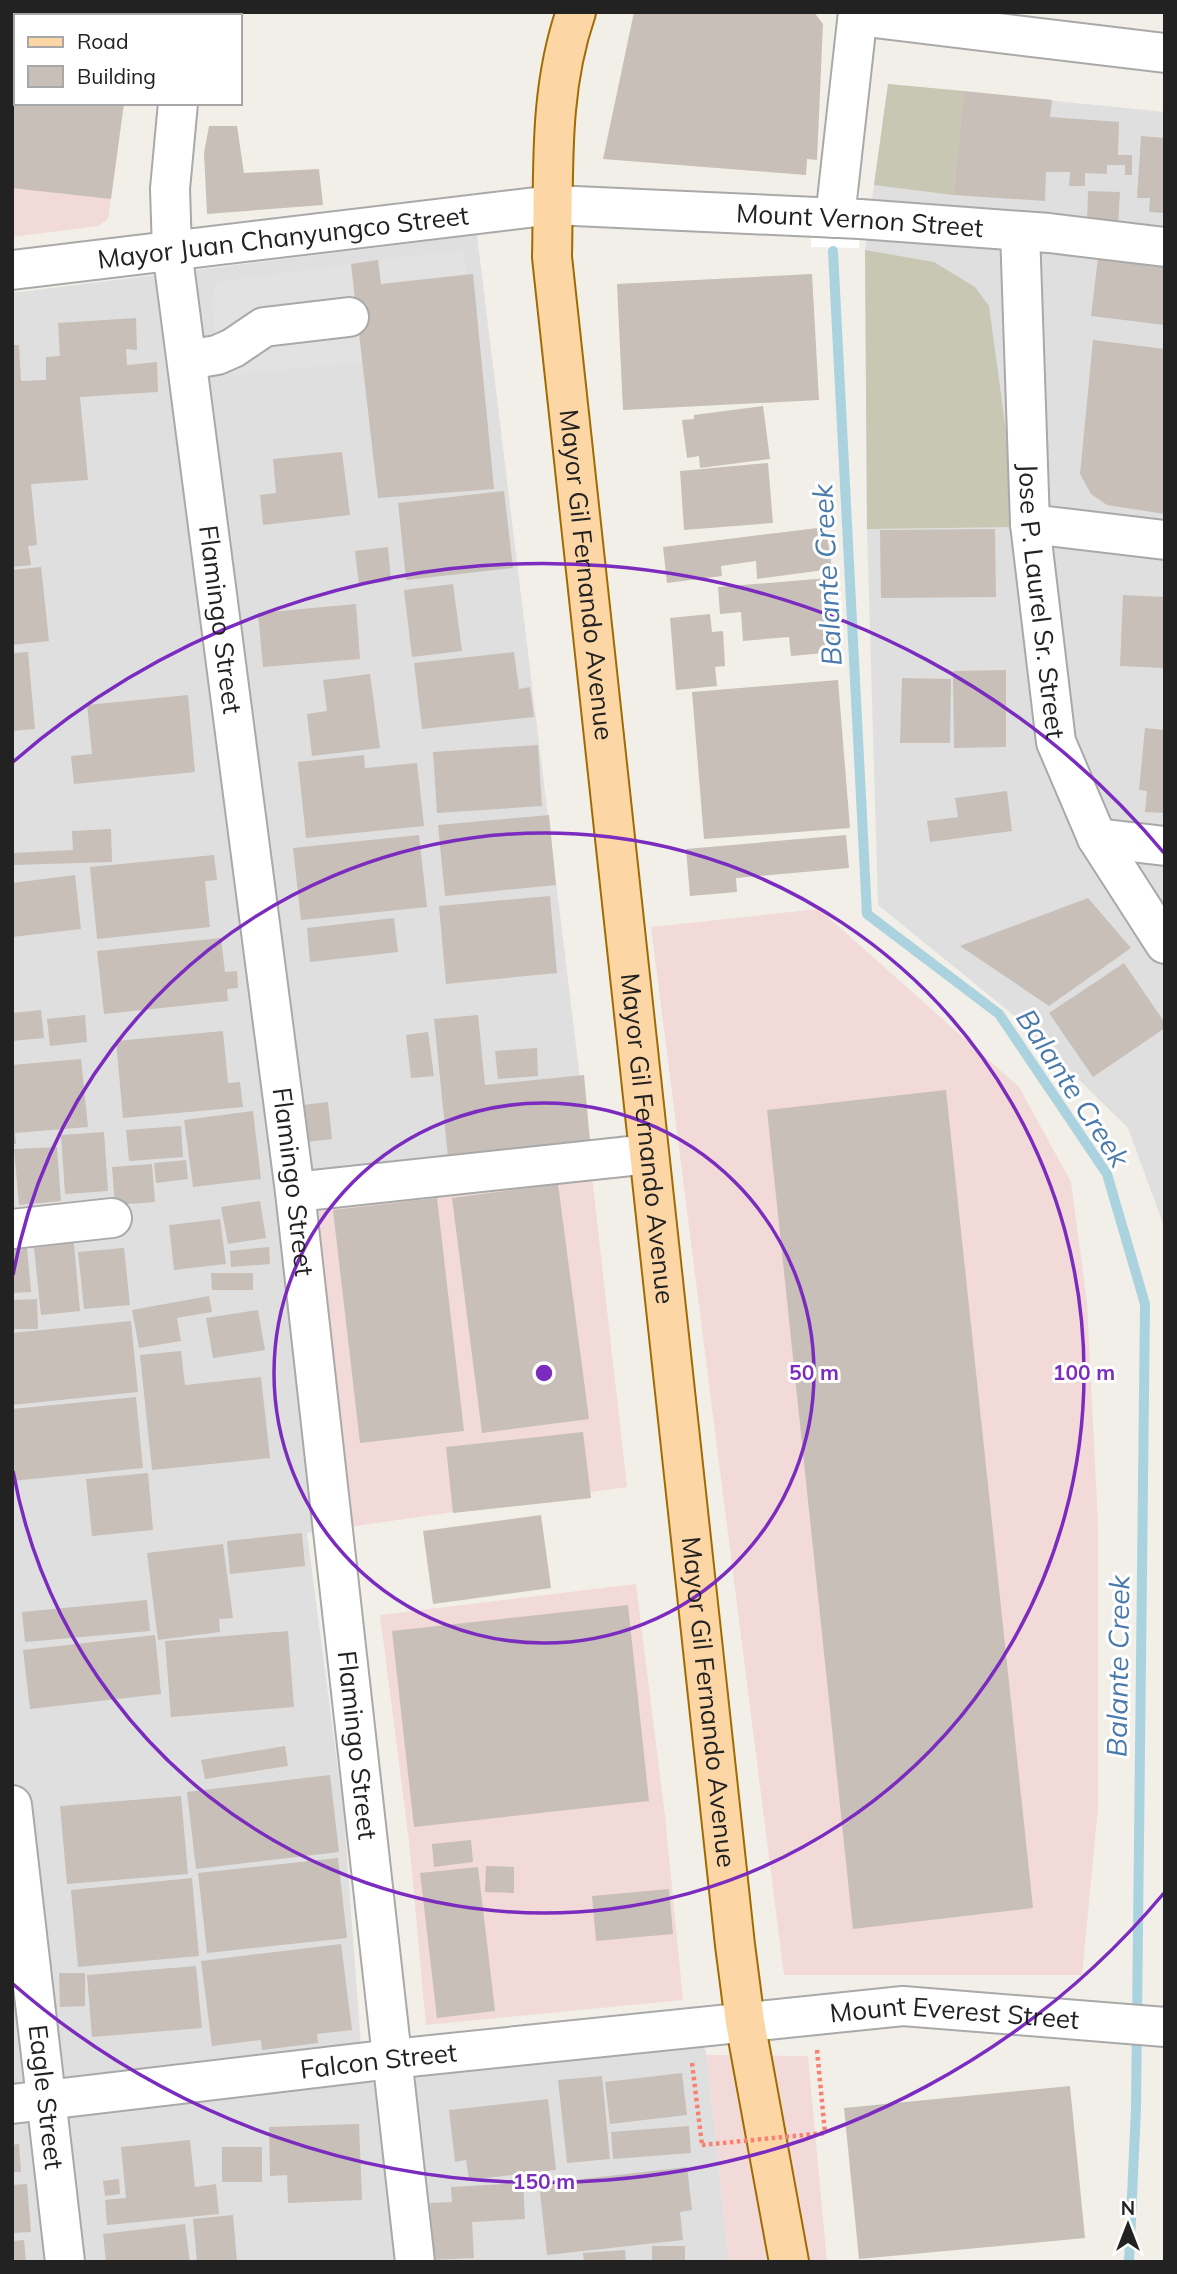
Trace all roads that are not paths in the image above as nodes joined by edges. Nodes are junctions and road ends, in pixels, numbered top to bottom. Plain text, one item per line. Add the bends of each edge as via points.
1 (576, 12) edge
2 (858, 14) edge
3 (1165, 53) edge
4 (178, 105) edge
5 (553, 205) junction
6 (835, 218) junction
7 (1020, 231) junction
8 (1165, 247) edge
9 (172, 250) junction
10 (12, 270) edge
11 (349, 317) dead end
12 (187, 360) junction
13 (1030, 524) junction
14 (1165, 540) edge
15 (1097, 838) junction
16 (1165, 846) edge
17 (1165, 944) edge
18 (649, 1154) junction
19 (295, 1192) junction
20 (112, 1217) dead end
21 (12, 1229) edge
22 (12, 1805) edge
23 (745, 2022) junction
24 (1158, 2026) edge
25 (392, 2059) junction
26 (29, 2102) edge
27 (65, 2262) edge
28 (415, 2262) edge
29 (789, 2262) edge

1 - 5 main road, Mayor Gil Fernando Avenue via 560,61 553,114
2 - 3 street
2 - 6 street
4 - 9 street, Flamingo Street via 170,189
5 - 6 street, Mount Vernon Street
5 - 9 street, Mayor Juan Chanyungco Street
5 - 18 main road, Mayor Gil Fernando Avenue via 552,257
6 - 7 street, Mount Vernon Street
7 - 8 street, Mount Vernon Street
7 - 13 street, Jose P. Laurel Sr. Street
9 - 10 street, Mayor Juan Chanyungco Street
9 - 12 street, Flamingo Street
11 - 12 street via 264,327 217,355
12 - 19 street, Flamingo Street
13 - 14 street
13 - 15 street, Jose P. Laurel Sr. Street via 1056,742
15 - 16 street
15 - 17 street, Jose P. Laurel Sr. Street
18 - 19 street
18 - 23 main road, Mayor Gil Fernando Avenue
19 - 25 street, Flamingo Street
20 - 21 street
22 - 26 street, Eagle Street
23 - 24 street, Mount Everest Street via 903,2006
23 - 25 street, Falcon Street
23 - 29 main road, Mayor Gil Fernando Avenue
25 - 26 street, Falcon Street
25 - 28 street, Flamingo Street
26 - 27 street, Eagle Street

